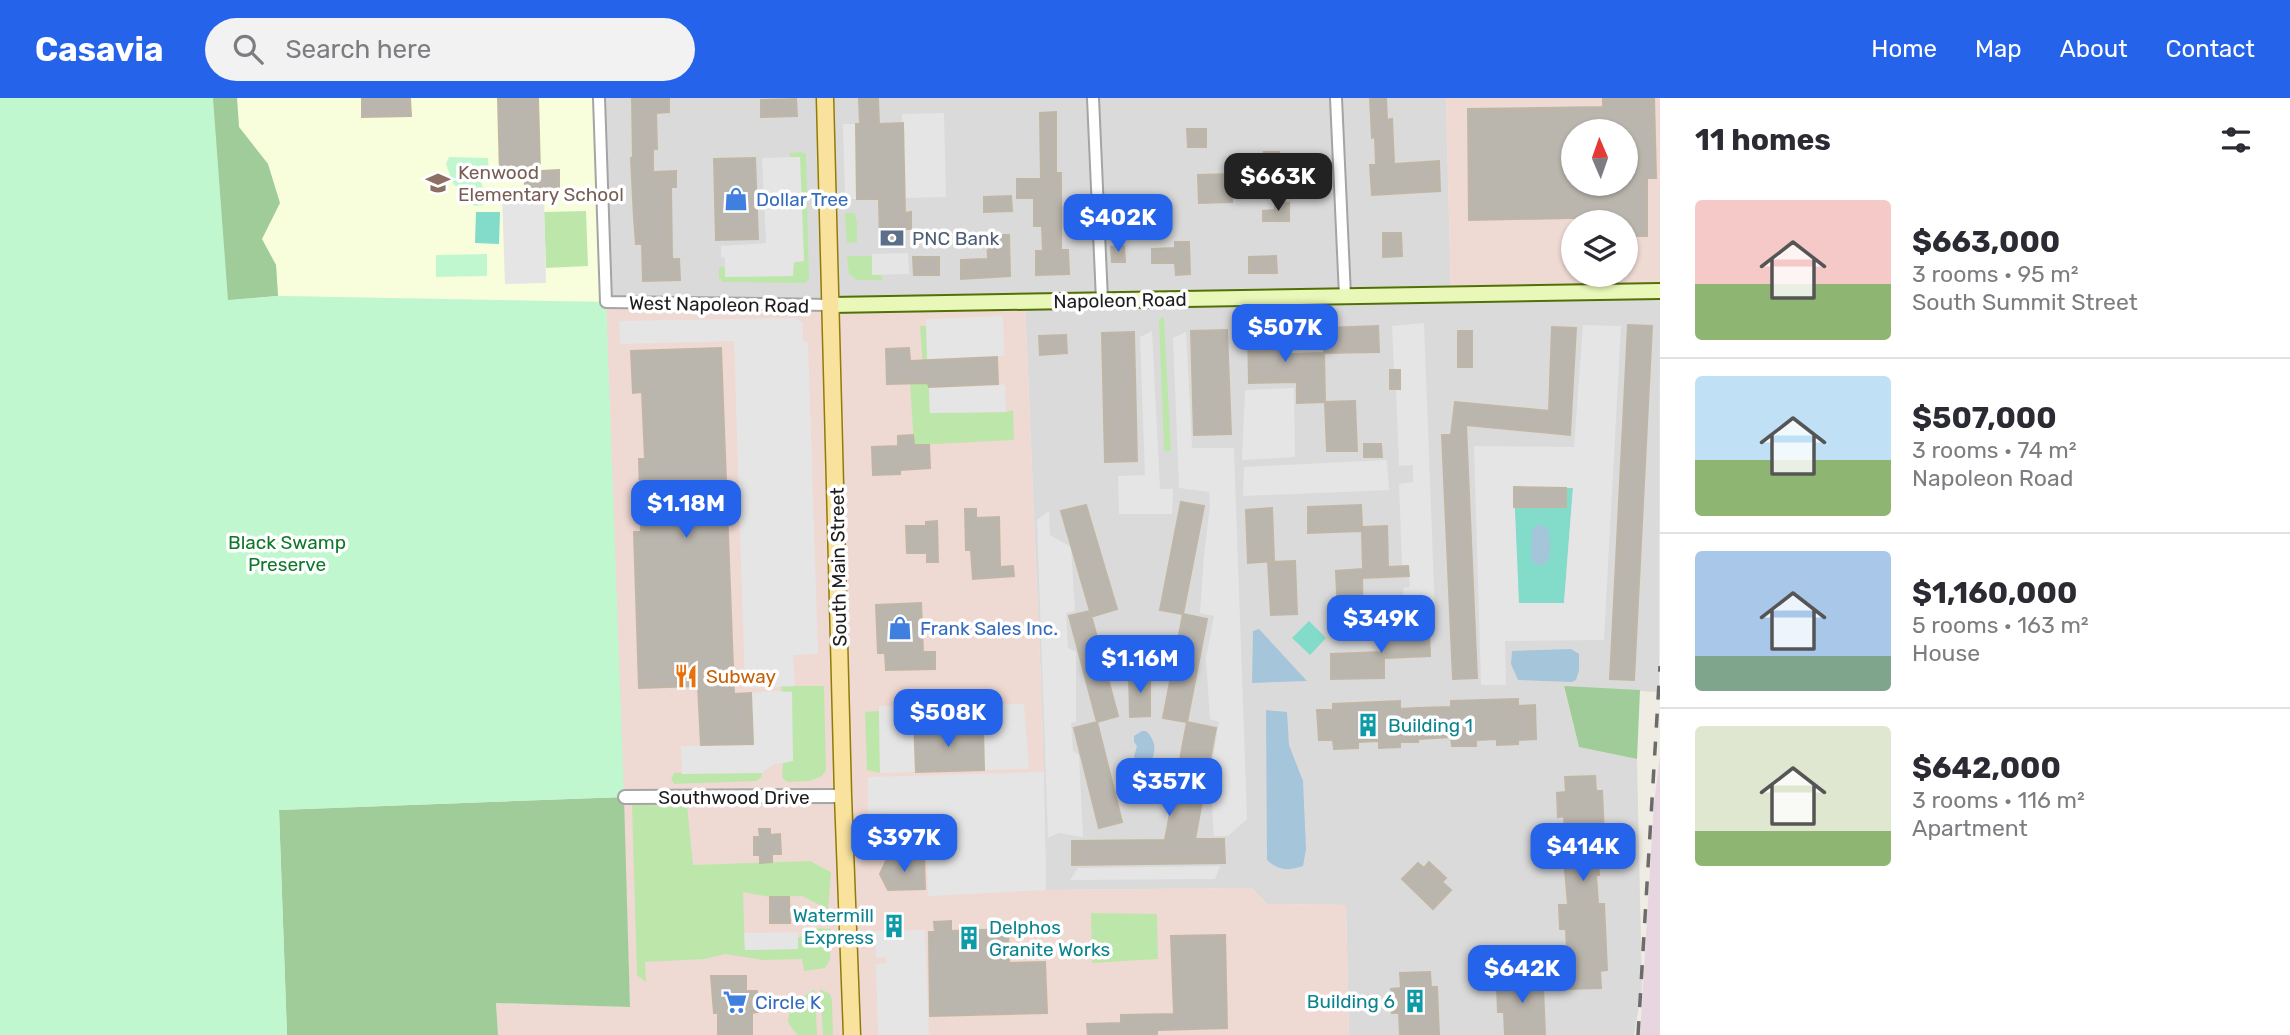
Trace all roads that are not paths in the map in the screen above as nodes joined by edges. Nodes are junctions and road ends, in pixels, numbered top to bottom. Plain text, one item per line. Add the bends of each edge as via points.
1 (598, 98) edge
2 (825, 98) edge
3 (1093, 98) edge
4 (1336, 98) edge
5 (1660, 291) edge
6 (1345, 296) junction
7 (1102, 300) junction
8 (831, 305) junction
9 (842, 796) junction
10 (625, 797) dead end
11 (852, 1035) edge

1 - 8 street, West Napoleon Road via 606,302
2 - 8 main road, South Main Street
3 - 7 street
4 - 6 street
5 - 6 main road, Napoleon Road
6 - 7 main road, Napoleon Road
7 - 8 main road, Napoleon Road
8 - 9 main road, South Main Street
9 - 10 street, Southwood Drive
9 - 11 main road, South Main Street

